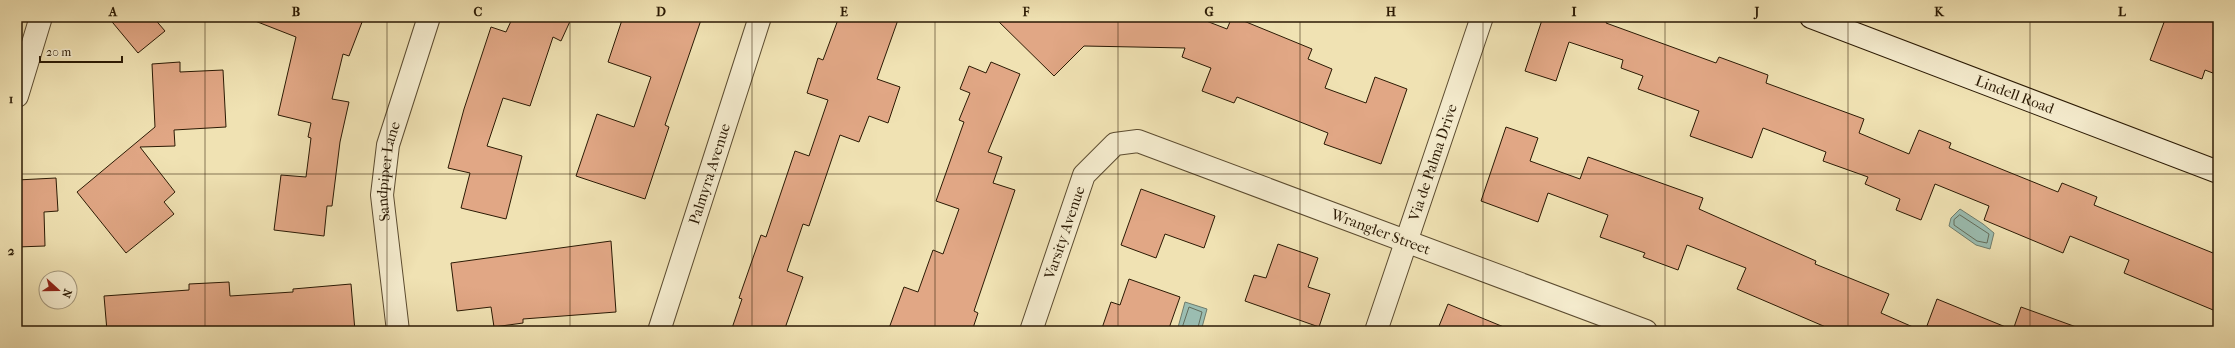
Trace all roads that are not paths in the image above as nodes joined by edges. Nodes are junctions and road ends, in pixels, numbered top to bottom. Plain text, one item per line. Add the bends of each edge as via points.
1 (41, 17) edge
2 (429, 17) edge
3 (760, 17) edge
4 (1482, 17) edge
5 (1811, 17) edge
6 (17, 96) edge
7 (1115, 144) joint
8 (2218, 172) edge
9 (1406, 240) junction
10 (398, 331) edge
11 (659, 331) edge
12 (1031, 331) edge
13 (1376, 331) edge
14 (1646, 331) edge

1 - 6 street
2 - 10 street, Sandpiper Lane via 388,145 382,195
3 - 11 street, Palmyra Avenue
4 - 9 street, Via de Palma Drive
5 - 8 street, Lindell Road
7 - 9 street, Wrangler Street via 1138,141
7 - 12 street, Varsity Avenue via 1084,175
9 - 13 street, Via de Palma Drive
9 - 14 street, Wrangler Street

